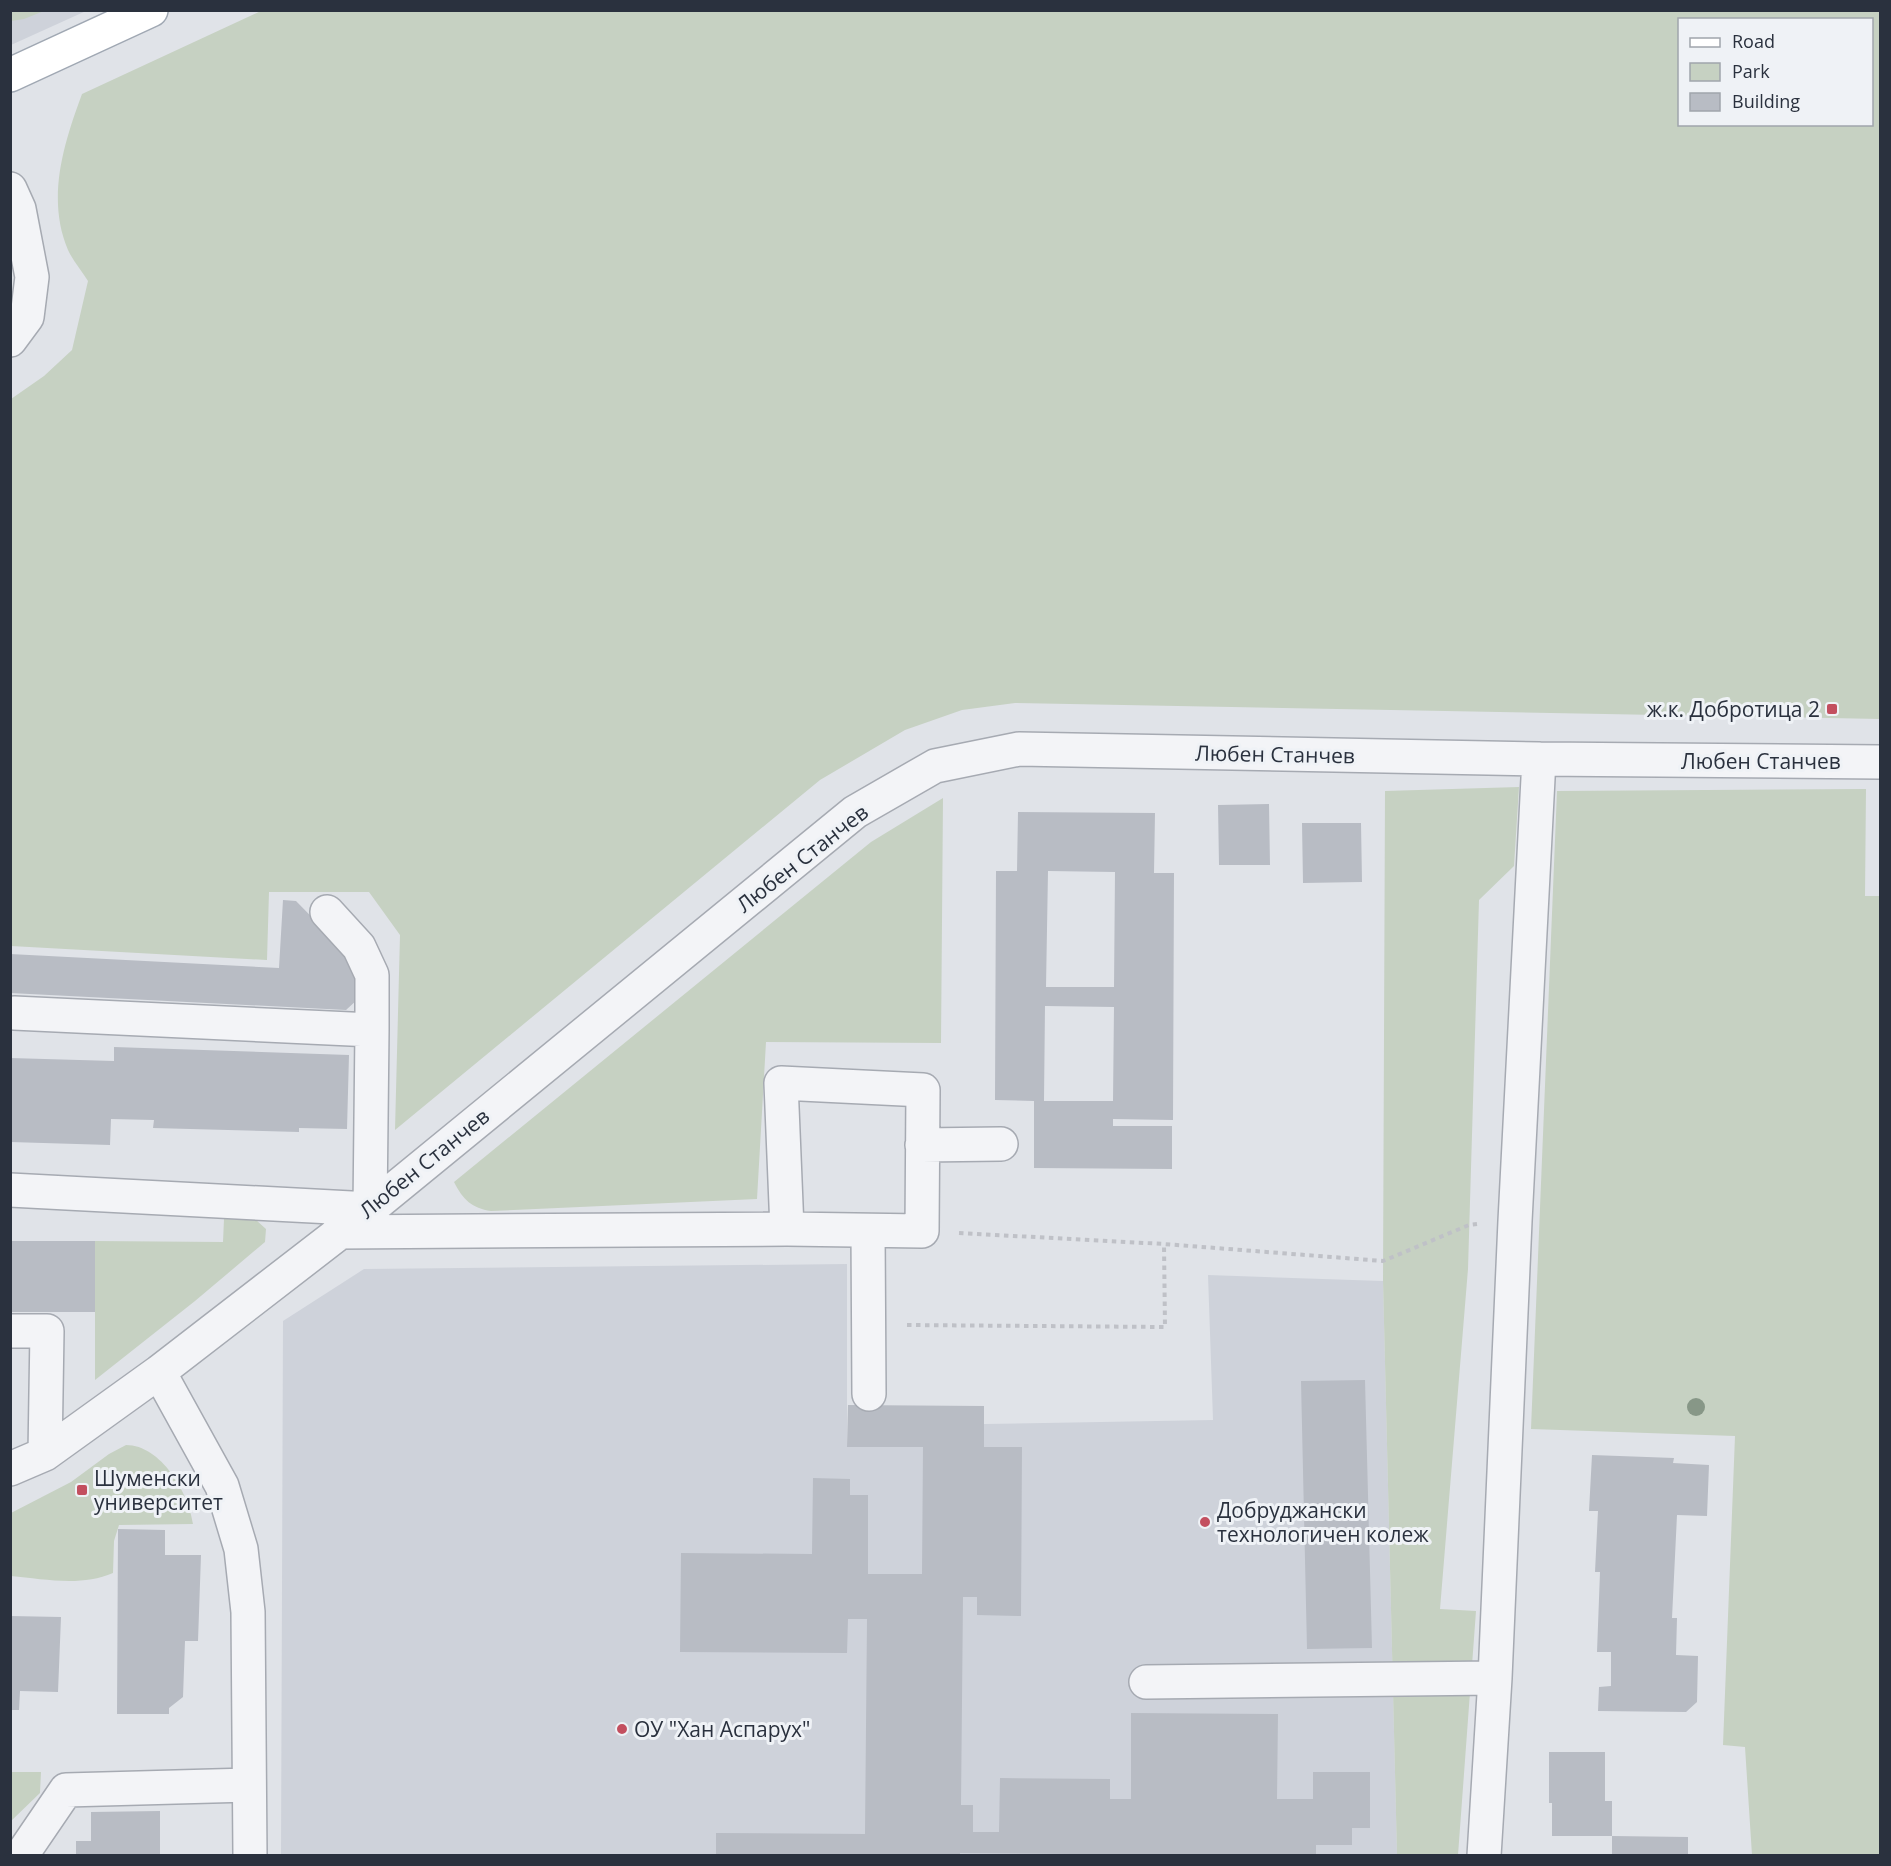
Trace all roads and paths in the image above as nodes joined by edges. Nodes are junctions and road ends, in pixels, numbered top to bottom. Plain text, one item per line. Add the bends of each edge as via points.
1 (151, 10) edge
2 (10, 75) edge
3 (10, 189) edge
4 (10, 340) edge
5 (1539, 759) junction
6 (1881, 762) edge
7 (327, 912) dead end
8 (14, 1013) dead end
9 (372, 1030) junction
10 (1001, 1144) dead end
11 (922, 1145) junction
12 (10, 1190) edge
13 (370, 1209) junction
14 (1515, 1221) junction
15 (787, 1229) junction
16 (868, 1231) junction
17 (338, 1232) junction
18 (922, 1232) junction
19 (1164, 1244) junction
20 (868, 1324) junction
21 (10, 1331) edge
22 (159, 1372) junction
23 (868, 1394) dead end
24 (45, 1454) junction
25 (10, 1469) edge
26 (1494, 1678) junction
27 (1146, 1682) dead end
28 (249, 1785) junction
29 (21, 1856) edge
30 (250, 1856) edge
31 (1484, 1856) edge

1 - 2 main road
3 - 4 street via 19,209 32,277 27,318
5 - 6 street, Любен Станчев
5 - 13 street, Любен Станчев via 1019,749 935,766 855,812
5 - 14 street
7 - 9 street via 359,948 372,975
8 - 9 street
9 - 13 street
10 - 11 street
11 - 15 street via 923,1090 781,1083
11 - 18 street
12 - 13 street
13 - 17 street, Любен Станчев
14 - 19 path via 1468,1225 1383,1261
14 - 26 street
15 - 16 street
15 - 17 street
16 - 18 street
16 - 20 street
17 - 22 street, Любен Станчев
18 - 19 path
19 - 20 path via 1165,1327
20 - 23 street
21 - 24 street via 47,1331
22 - 24 street, Любен Станчев
22 - 28 street via 222,1486 241,1549 248,1612
24 - 25 street, Любен Станчев
26 - 27 street
26 - 31 street
28 - 29 street via 66,1790
28 - 30 street

